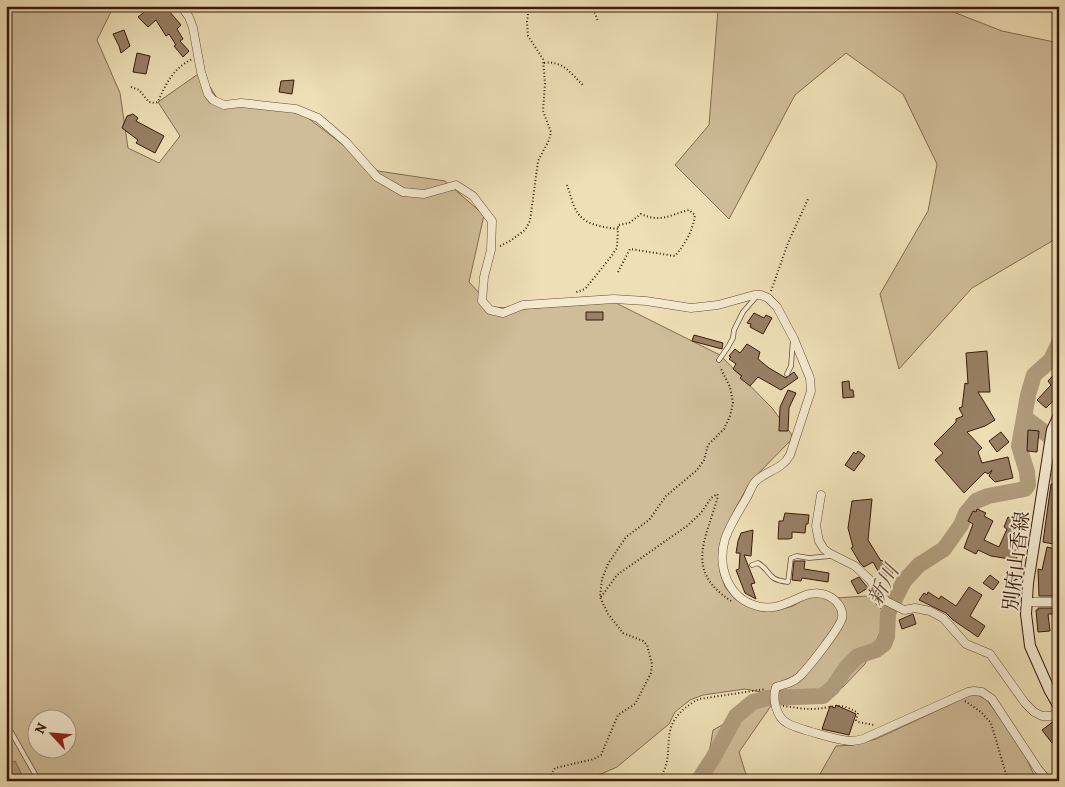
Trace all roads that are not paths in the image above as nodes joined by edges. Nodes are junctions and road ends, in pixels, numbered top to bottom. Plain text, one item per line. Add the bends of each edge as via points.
1 (181, 6) edge
2 (757, 295) junction
3 (794, 339) junction
4 (719, 360) road end
5 (787, 374) dead end
6 (1059, 415) edge
7 (821, 495) dead end
8 (834, 555) junction
9 (752, 565) dead end
10 (1027, 602) junction
11 (1059, 602) edge
12 (1059, 707) edge
13 (1059, 712) edge
14 (6, 723) edge
15 (39, 781) edge
16 (1048, 781) edge

1 - 2 street via 193,28 212,100 224,104 296,109 318,118 346,142 378,178 403,192 424,194 456,185 473,196 492,221 491,250 482,301 486,307 503,313 523,306 614,299 691,308
2 - 3 street via 768,298 777,307
2 - 4 lane via 744,312
3 - 5 lane
3 - 16 street via 810,378 811,391 790,455 786,463 754,483 733,520 723,555 729,587 736,595 756,606 778,607 819,592 840,606 842,618 835,632 799,677 776,687 774,692 779,715 786,722 851,741 863,739 957,696 982,692 992,699
6 - 10 main road, 別府山香線 via 1052,430
7 - 8 street via 816,526 818,536 824,549
8 - 9 lane via 791,558 788,582 774,579 758,563
8 - 13 street via 858,569 886,601 904,610 930,611 943,618 966,644 990,654 1034,712 1042,716
10 - 11 street
10 - 12 main road, 別府山香線 via 1030,646
14 - 15 lane

